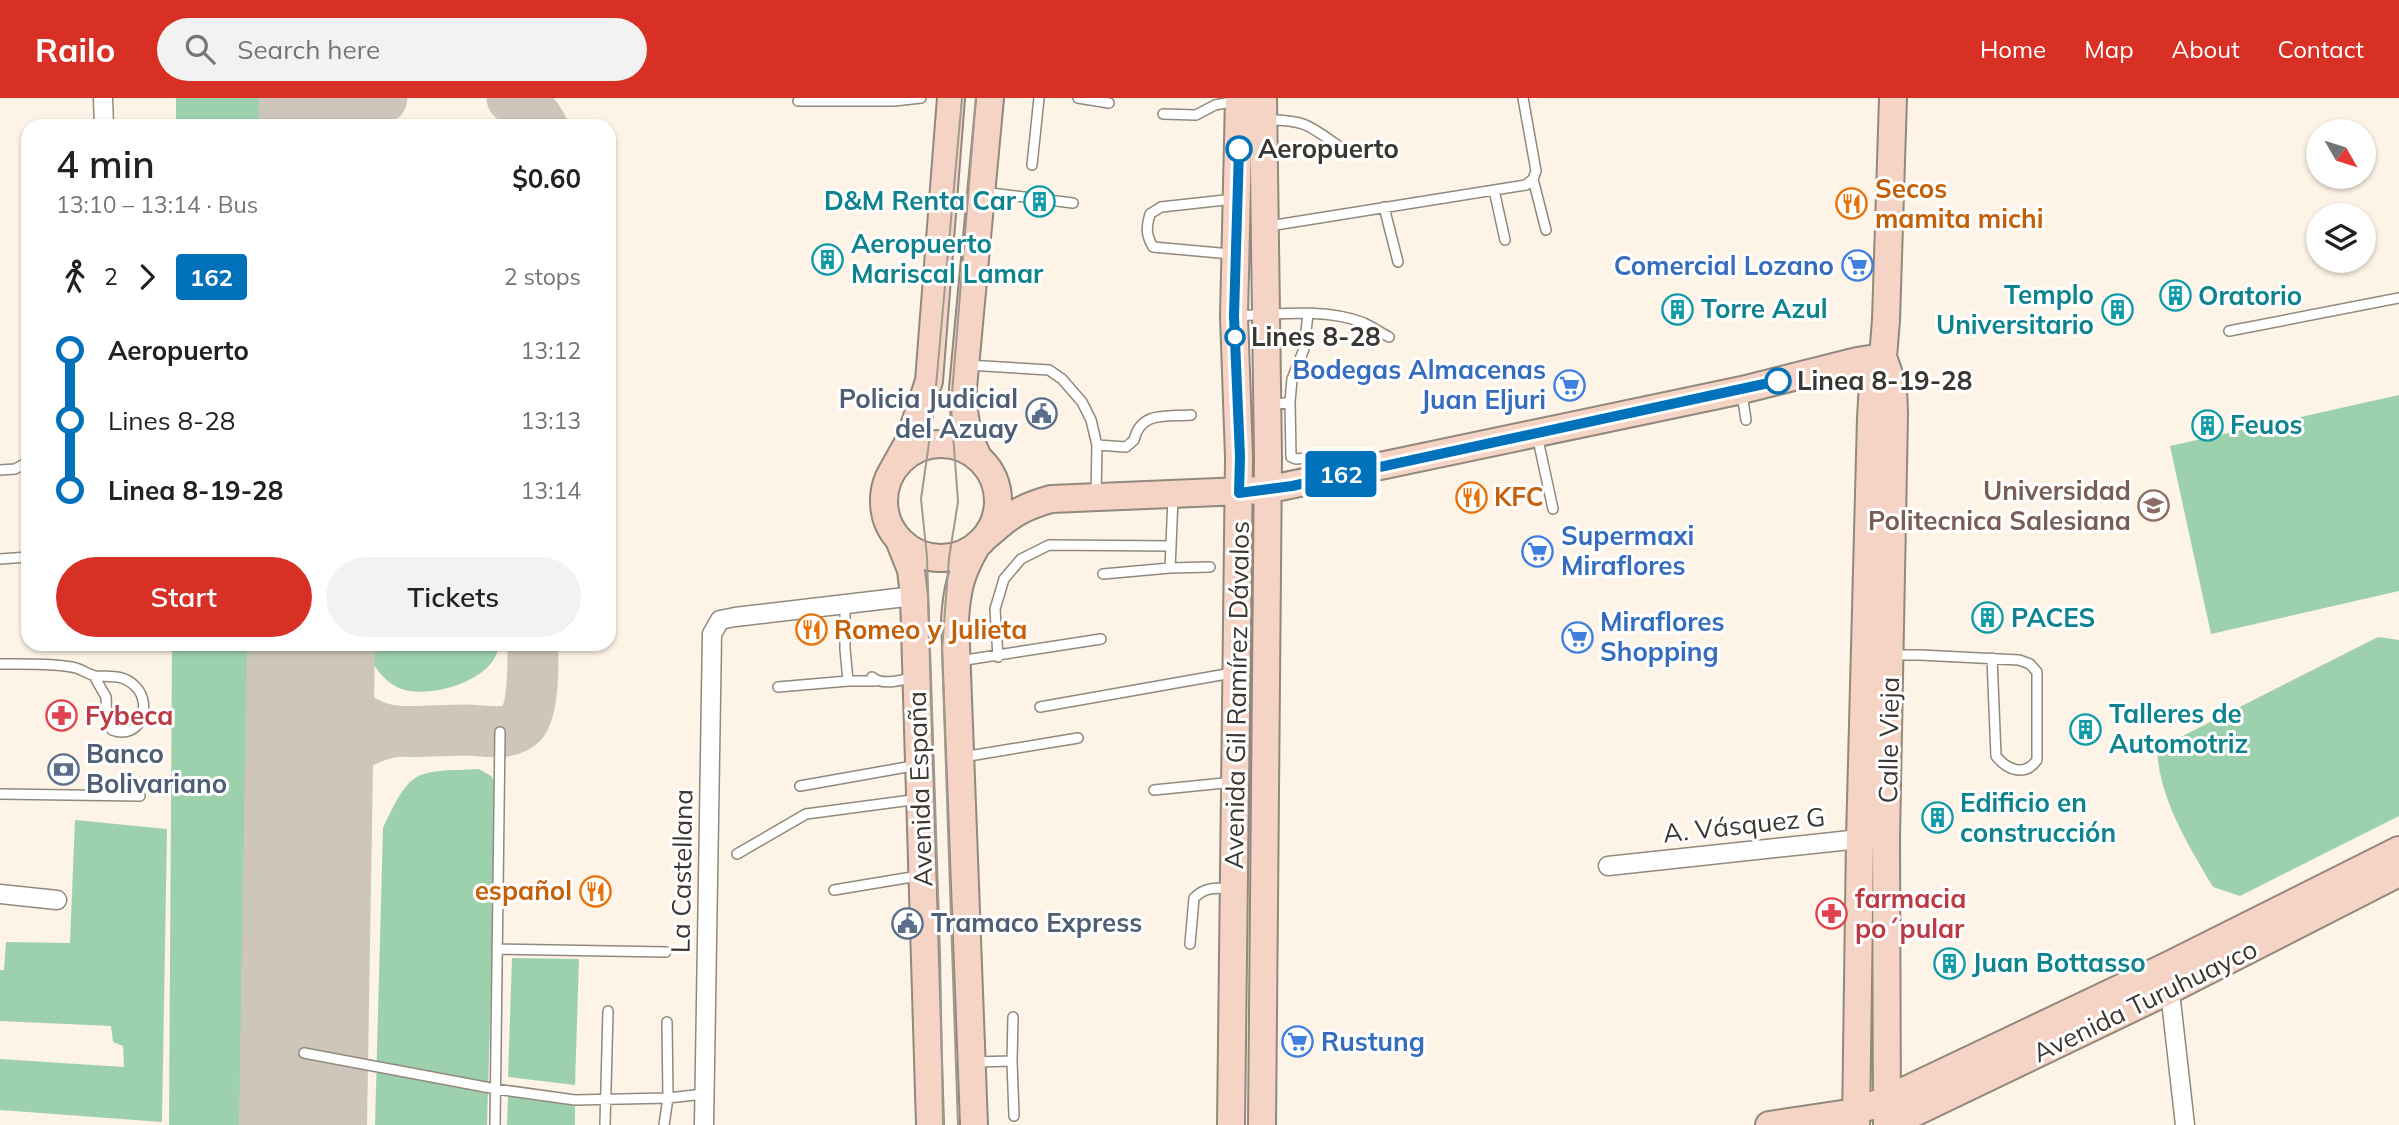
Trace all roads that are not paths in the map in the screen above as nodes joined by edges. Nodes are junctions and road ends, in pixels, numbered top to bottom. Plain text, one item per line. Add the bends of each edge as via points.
1 (103, 98) edge
2 (921, 98) edge
3 (951, 98) edge
4 (990, 98) edge
5 (1040, 98) edge
6 (1078, 98) edge
7 (1524, 98) edge
8 (1893, 98) edge
9 (894, 100) edge
10 (798, 101) dead end
11 (1109, 103) dead end
12 (1253, 103) edge
13 (1163, 114) dead end
14 (104, 119) edge
15 (1344, 150) dead end
16 (1032, 165) dead end
17 (1533, 179) junction
18 (1494, 190) junction
19 (981, 192) junction
20 (1251, 197) junction
21 (1073, 202) dead end
22 (1384, 207) junction
23 (1264, 227) junction
24 (1546, 230) dead end
25 (1505, 240) dead end
26 (1236, 255) junction
27 (1398, 262) dead end
28 (2399, 298) edge
29 (1265, 314) junction
30 (1308, 314) junction
31 (1234, 316) junction
32 (2229, 331) dead end
33 (1389, 337) dead end
34 (1883, 357) junction
35 (965, 365) junction
36 (1742, 390) junction
37 (1191, 415) dead end
38 (1279, 415) junction
39 (1746, 420) dead end
40 (1537, 433) junction
41 (1097, 445) junction
42 (983, 461) junction
43 (21, 466) edge
44 (0, 470) edge
45 (891, 473) junction
46 (1320, 478) junction
47 (1266, 490) junction
48 (1239, 493) junction
49 (1173, 495) junction
50 (1096, 497) junction
51 (1051, 499) junction
52 (1553, 509) dead end
53 (899, 540) junction
54 (982, 541) junction
55 (1171, 546) junction
56 (21, 558) edge
57 (0, 559) edge
58 (1210, 567) dead end
59 (1170, 568) junction
60 (1103, 574) dead end
61 (914, 596) junction
62 (845, 604) junction
63 (1879, 623) junction
64 (1101, 639) dead end
65 (1891, 655) junction
66 (998, 657) junction
67 (1992, 658) junction
68 (957, 662) junction
69 (0, 664) edge
70 (1237, 673) junction
71 (94, 676) junction
72 (917, 677) junction
73 (848, 681) junction
74 (778, 687) dead end
75 (1040, 707) dead end
76 (500, 732) dead end
77 (1077, 738) dead end
78 (1876, 743) junction
79 (961, 758) junction
80 (920, 764) junction
81 (1236, 782) junction
82 (800, 786) dead end
83 (1154, 790) dead end
84 (0, 794) edge
85 (140, 796) dead end
86 (921, 799) junction
87 (1886, 837) junction
88 (1860, 839) junction
89 (2399, 850) edge
90 (737, 854) dead end
91 (1608, 866) dead end
92 (2399, 873) edge
93 (923, 875) junction
94 (1234, 889) junction
95 (834, 890) dead end
96 (0, 894) edge
97 (57, 900) dead end
98 (1190, 944) dead end
99 (498, 948) junction
100 (666, 952) dead end
101 (2169, 978) junction
102 (608, 1011) dead end
103 (1013, 1017) dead end
104 (667, 1022) dead end
105 (304, 1053) dead end
106 (1012, 1060) junction
107 (972, 1062) junction
108 (496, 1089) junction
109 (704, 1094) junction
110 (667, 1098) junction
111 (607, 1099) junction
112 (1014, 1116) dead end
113 (1887, 1117) edge
114 (1856, 1118) edge
115 (495, 1125) edge
116 (605, 1125) edge
117 (664, 1125) edge
118 (704, 1125) edge
119 (930, 1125) edge
120 (974, 1125) edge
121 (1231, 1125) edge
122 (1262, 1125) edge
123 (1769, 1125) edge
124 (2185, 1125) edge

1 - 14 street
2 - 9 lane
3 - 45 main road via 929,381 909,441
4 - 19 main road
5 - 16 lane
6 - 11 lane
7 - 17 lane via 1536,171
8 - 34 main road, Calle Vieja
9 - 10 lane
12 - 13 lane via 1215,105 1196,115
12 - 15 lane via 1304,122
12 - 20 main road, Avenida Gil Ramírez Dávalos
17 - 18 lane via 1526,185
17 - 24 lane
18 - 22 lane
18 - 25 lane
19 - 21 lane
19 - 35 main road
20 - 23 main road, Avenida Gil Ramírez Dávalos
20 - 26 main road, Avenida Gil Ramírez Dávalos
20 - 26 lane via 1161,207 1150,214 1147,225 1153,247
22 - 23 lane
22 - 27 lane
23 - 29 main road, Avenida Gil Ramírez Dávalos
26 - 31 main road, Avenida Gil Ramírez Dávalos
28 - 32 lane
29 - 30 lane
29 - 31 lane
29 - 38 main road, Avenida Gil Ramírez Dávalos
30 - 33 lane via 1363,323
30 - 38 lane via 1304,349
31 - 48 main road, Avenida Gil Ramírez Dávalos
34 - 36 main road
34 - 63 main road, Calle Vieja via 1873,383
35 - 41 lane via 1049,370 1082,402
35 - 42 main road via 963,415 968,437
36 - 39 lane
36 - 40 main road
37 - 41 lane via 1148,419 1137,427 1134,440 1126,447
38 - 46 lane via 1291,457 1315,457
38 - 47 main road, Avenida Gil Ramírez Dávalos
40 - 46 main road
40 - 52 lane
41 - 50 lane
42 - 45 main road via 954,444 928,444 901,460
42 - 51 main road via 1020,493
42 - 54 main road via 996,484 999,501 996,519
43 - 44 lane
45 - 53 main road via 884,508
46 - 47 main road
47 - 48 main road
47 - 122 main road, Avenida Gil Ramírez Dávalos
48 - 49 main road
48 - 70 main road, Avenida Gil Ramírez Dávalos
49 - 50 main road
49 - 55 lane
50 - 51 main road
51 - 54 main road via 1009,515
53 - 54 main road via 927,557 949,558
53 - 61 main road, Avenida España via 911,570
54 - 68 main road, Avenida España via 957,587
55 - 59 lane
55 - 66 lane via 1049,545 1021,559 1004,579 995,609
56 - 57 lane
58 - 59 lane
59 - 60 lane
61 - 62 street via 868,606
61 - 72 main road, Avenida España
62 - 73 lane
62 - 109 street, La Castellana via 720,620 712,634
63 - 65 main road, Calle Vieja
63 - 78 main road, Calle Vieja
64 - 66 lane
65 - 67 lane
65 - 78 main road, Calle Vieja
66 - 68 lane
67 - 67 lane via 2019,660 2037,672 2037,760 2022,770 2011,769 1996,756
68 - 79 main road, Avenida España
69 - 71 lane via 75,667
70 - 75 lane
70 - 81 main road, Avenida Gil Ramírez Dávalos
71 - 71 lane via 106,697 112,730 131,732 140,722 145,703 137,687 124,678
72 - 73 lane
72 - 80 main road, Avenida España
73 - 74 lane
76 - 99 lane
77 - 79 lane
78 - 87 main road, Calle Vieja
78 - 88 main road, Calle Vieja
79 - 107 main road, Avenida España
80 - 82 lane
80 - 86 main road, Avenida España
81 - 83 lane
81 - 94 main road, Avenida Gil Ramírez Dávalos
84 - 85 lane
86 - 90 lane via 806,814
86 - 93 main road, Avenida España
87 - 88 street, A. Vásquez G
87 - 113 main road, Calle Vieja
88 - 91 street, A. Vásquez G
88 - 114 main road, Calle Vieja
89 - 101 main road, Avenida Turuhuayco
92 - 101 main road, Avenida Turuhuayco
93 - 95 lane
93 - 119 main road, Avenida España
94 - 98 lane via 1209,888 1194,898
94 - 121 main road, Avenida Gil Ramírez Dávalos
96 - 97 street
99 - 100 lane
99 - 108 lane
101 - 113 main road, Avenida Turuhuayco
101 - 124 street
102 - 111 lane
103 - 106 lane
104 - 110 lane
105 - 108 lane
106 - 107 lane
106 - 112 lane
107 - 120 main road, Avenida España
108 - 111 lane via 575,1100
108 - 115 lane
109 - 110 lane
109 - 118 street, La Castellana
110 - 111 lane
110 - 117 lane
111 - 116 lane
113 - 114 main road, Avenida Turuhuayco
114 - 123 main road, Avenida Turuhuayco

